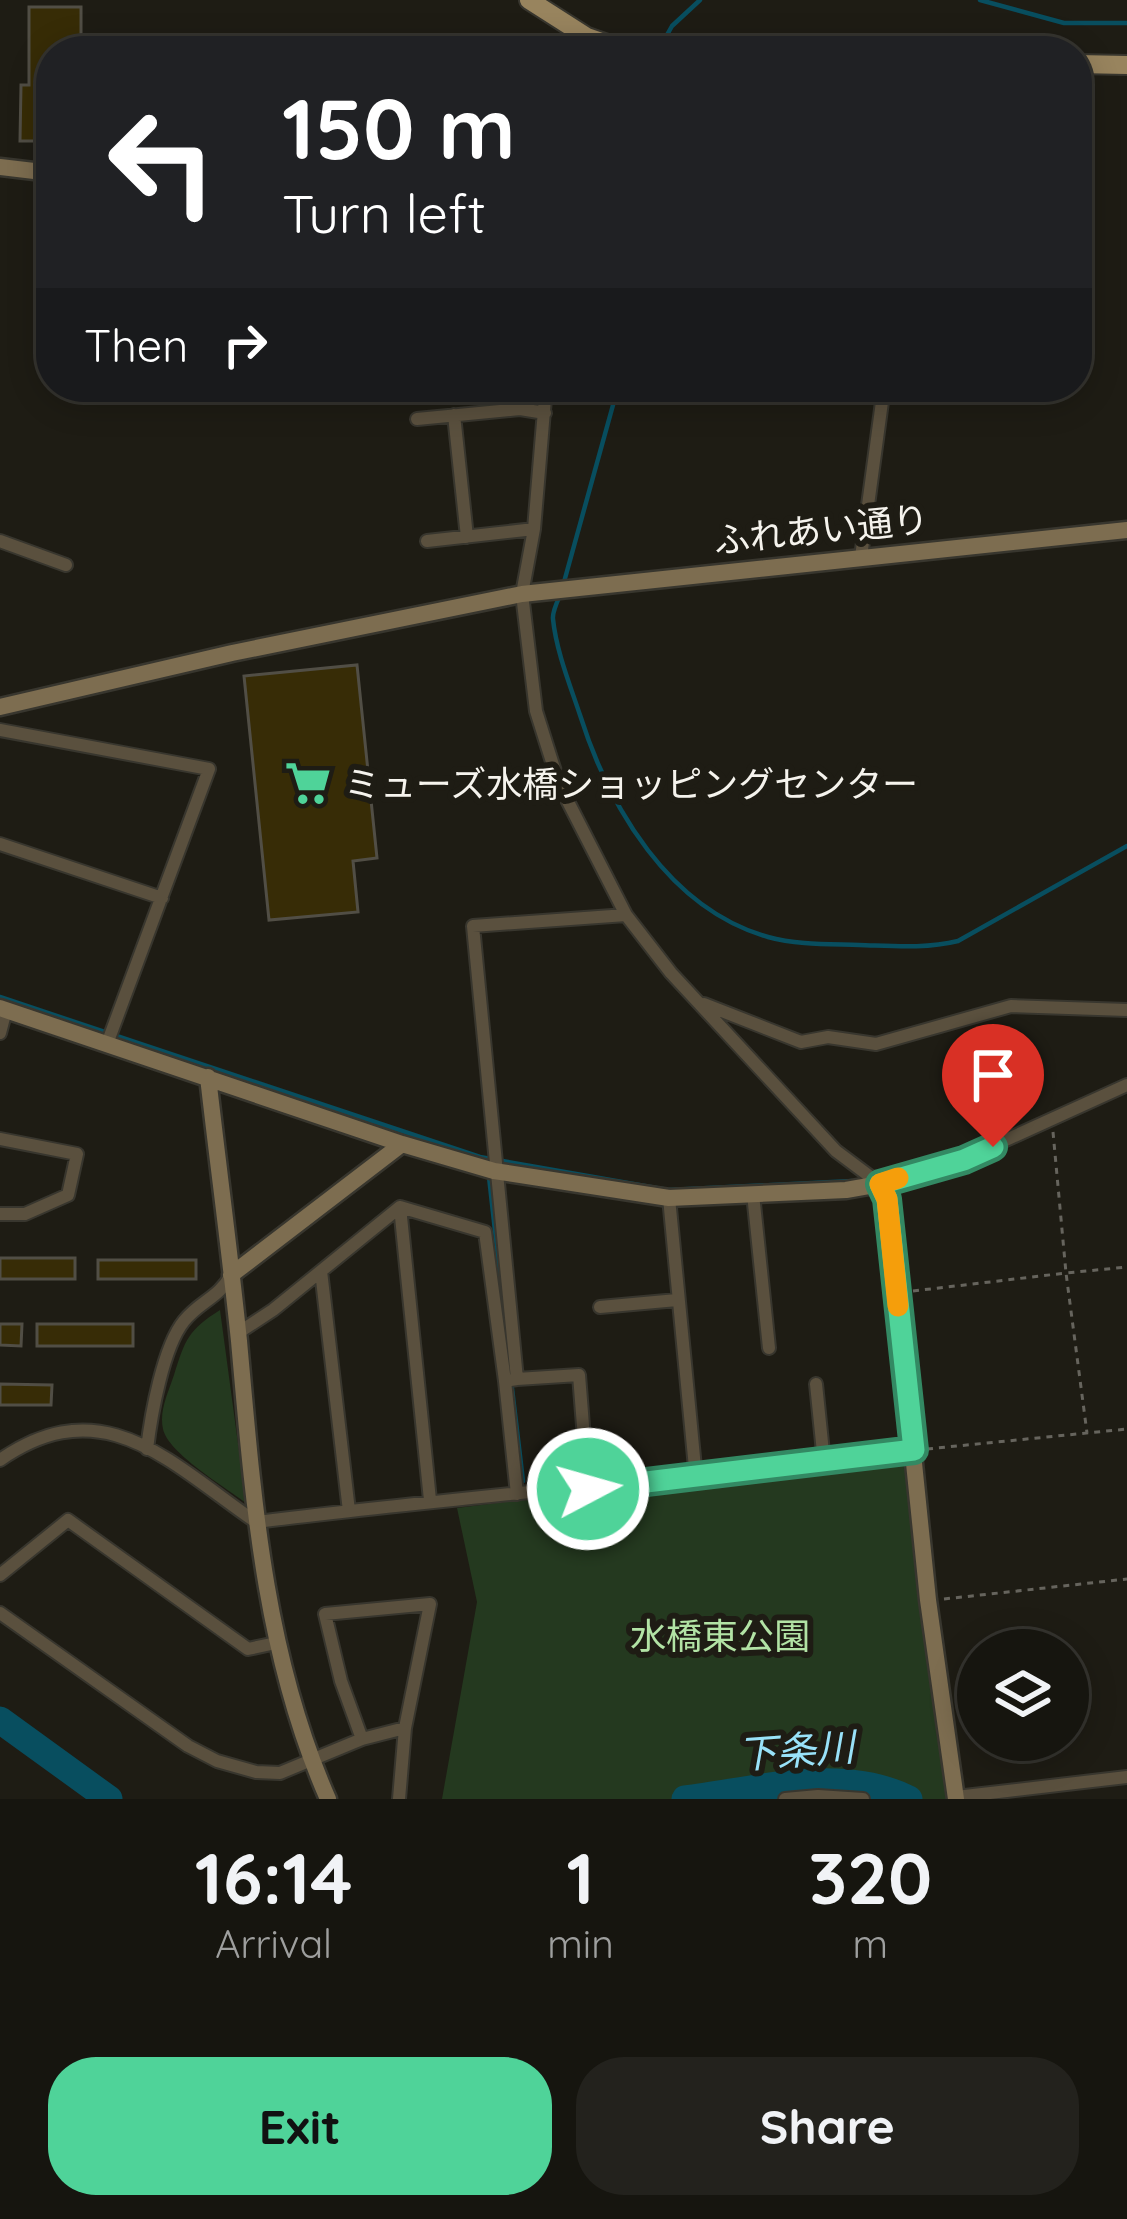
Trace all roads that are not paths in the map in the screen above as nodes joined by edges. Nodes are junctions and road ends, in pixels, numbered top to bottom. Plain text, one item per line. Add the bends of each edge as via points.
1 (530, 0) edge
2 (575, 36) edge
3 (1092, 64) edge
4 (1127, 65) edge
5 (0, 167) edge
6 (36, 171) edge
7 (545, 402) edge
8 (882, 402) edge
9 (545, 413) junction
10 (454, 416) junction
11 (417, 419) dead end
12 (534, 529) junction
13 (1127, 530) edge
14 (467, 536) junction
15 (0, 541) edge
16 (427, 541) dead end
17 (861, 557) junction
18 (66, 565) dead end
19 (522, 594) junction
20 (0, 707) edge
21 (0, 730) edge
22 (0, 844) edge
23 (162, 898) junction
24 (626, 915) junction
25 (697, 1001) junction
26 (3, 1009) edge
27 (1127, 1010) edge
28 (0, 1033) edge
29 (107, 1044) junction
30 (208, 1077) junction
31 (1127, 1085) edge
32 (0, 1139) edge
33 (402, 1144) junction
34 (494, 1171) junction
35 (880, 1184) junction
36 (753, 1194) junction
37 (669, 1198) junction
38 (400, 1207) junction
39 (0, 1214) edge
40 (321, 1271) junction
41 (231, 1275) junction
42 (676, 1300) junction
43 (600, 1307) dead end
44 (238, 1333) junction
45 (769, 1348) dead end
46 (511, 1380) junction
47 (816, 1384) dead end
48 (148, 1448) junction
49 (914, 1450) junction
50 (0, 1460) edge
51 (824, 1462) junction
52 (696, 1478) junction
53 (588, 1489) junction
54 (517, 1494) junction
55 (430, 1500) junction
56 (349, 1510) junction
57 (256, 1522) junction
58 (0, 1575) edge
59 (0, 1613) edge
60 (276, 1643) junction
61 (405, 1728) junction
62 (362, 1739) junction
63 (311, 1761) junction
64 (1127, 1777) edge
65 (957, 1798) edge
66 (328, 1799) edge
67 (399, 1799) edge
68 (785, 1799) edge
69 (862, 1799) edge

1 - 2 main road
3 - 4 main road
5 - 6 street
7 - 9 street
8 - 17 street
9 - 10 street
9 - 12 street
10 - 11 street
10 - 14 street
12 - 14 street
12 - 19 street
13 - 17 street, ふれあい通り
14 - 16 street
15 - 18 street
17 - 19 street, ふれあい通り
19 - 20 street, ふれあい通り
19 - 24 street via 536,711 559,784
21 - 23 street via 208,770
22 - 23 street
23 - 29 street
24 - 25 street
24 - 34 street via 473,926
25 - 27 street via 801,1042 876,1044 1011,1006
25 - 35 street via 836,1151
26 - 28 street
26 - 29 street
29 - 30 street
30 - 33 street
30 - 41 street
31 - 35 street via 964,1160
32 - 39 street via 77,1154 68,1195 25,1214
33 - 34 street
33 - 41 street
34 - 37 street
34 - 46 street
35 - 36 street
35 - 49 street
36 - 37 street
36 - 45 street
37 - 42 street
38 - 40 street
38 - 46 street via 485,1232
38 - 55 street
40 - 44 street
40 - 56 street
41 - 44 street
41 - 48 street via 222,1293 181,1324
42 - 43 street
42 - 52 street
44 - 57 street
46 - 53 street via 579,1375
46 - 54 street
47 - 51 street
48 - 50 street via 85,1428 40,1435
48 - 57 street
49 - 51 street
49 - 65 street
51 - 52 street
52 - 53 street
53 - 54 street
54 - 55 street
55 - 56 street
56 - 57 street
57 - 60 street
58 - 60 street via 68,1520 248,1649
59 - 63 street via 217,1761 280,1773
60 - 63 street
61 - 62 street
61 - 62 street via 430,1604 326,1614
61 - 67 street
62 - 63 street
63 - 66 street
64 - 65 street
68 - 69 street

